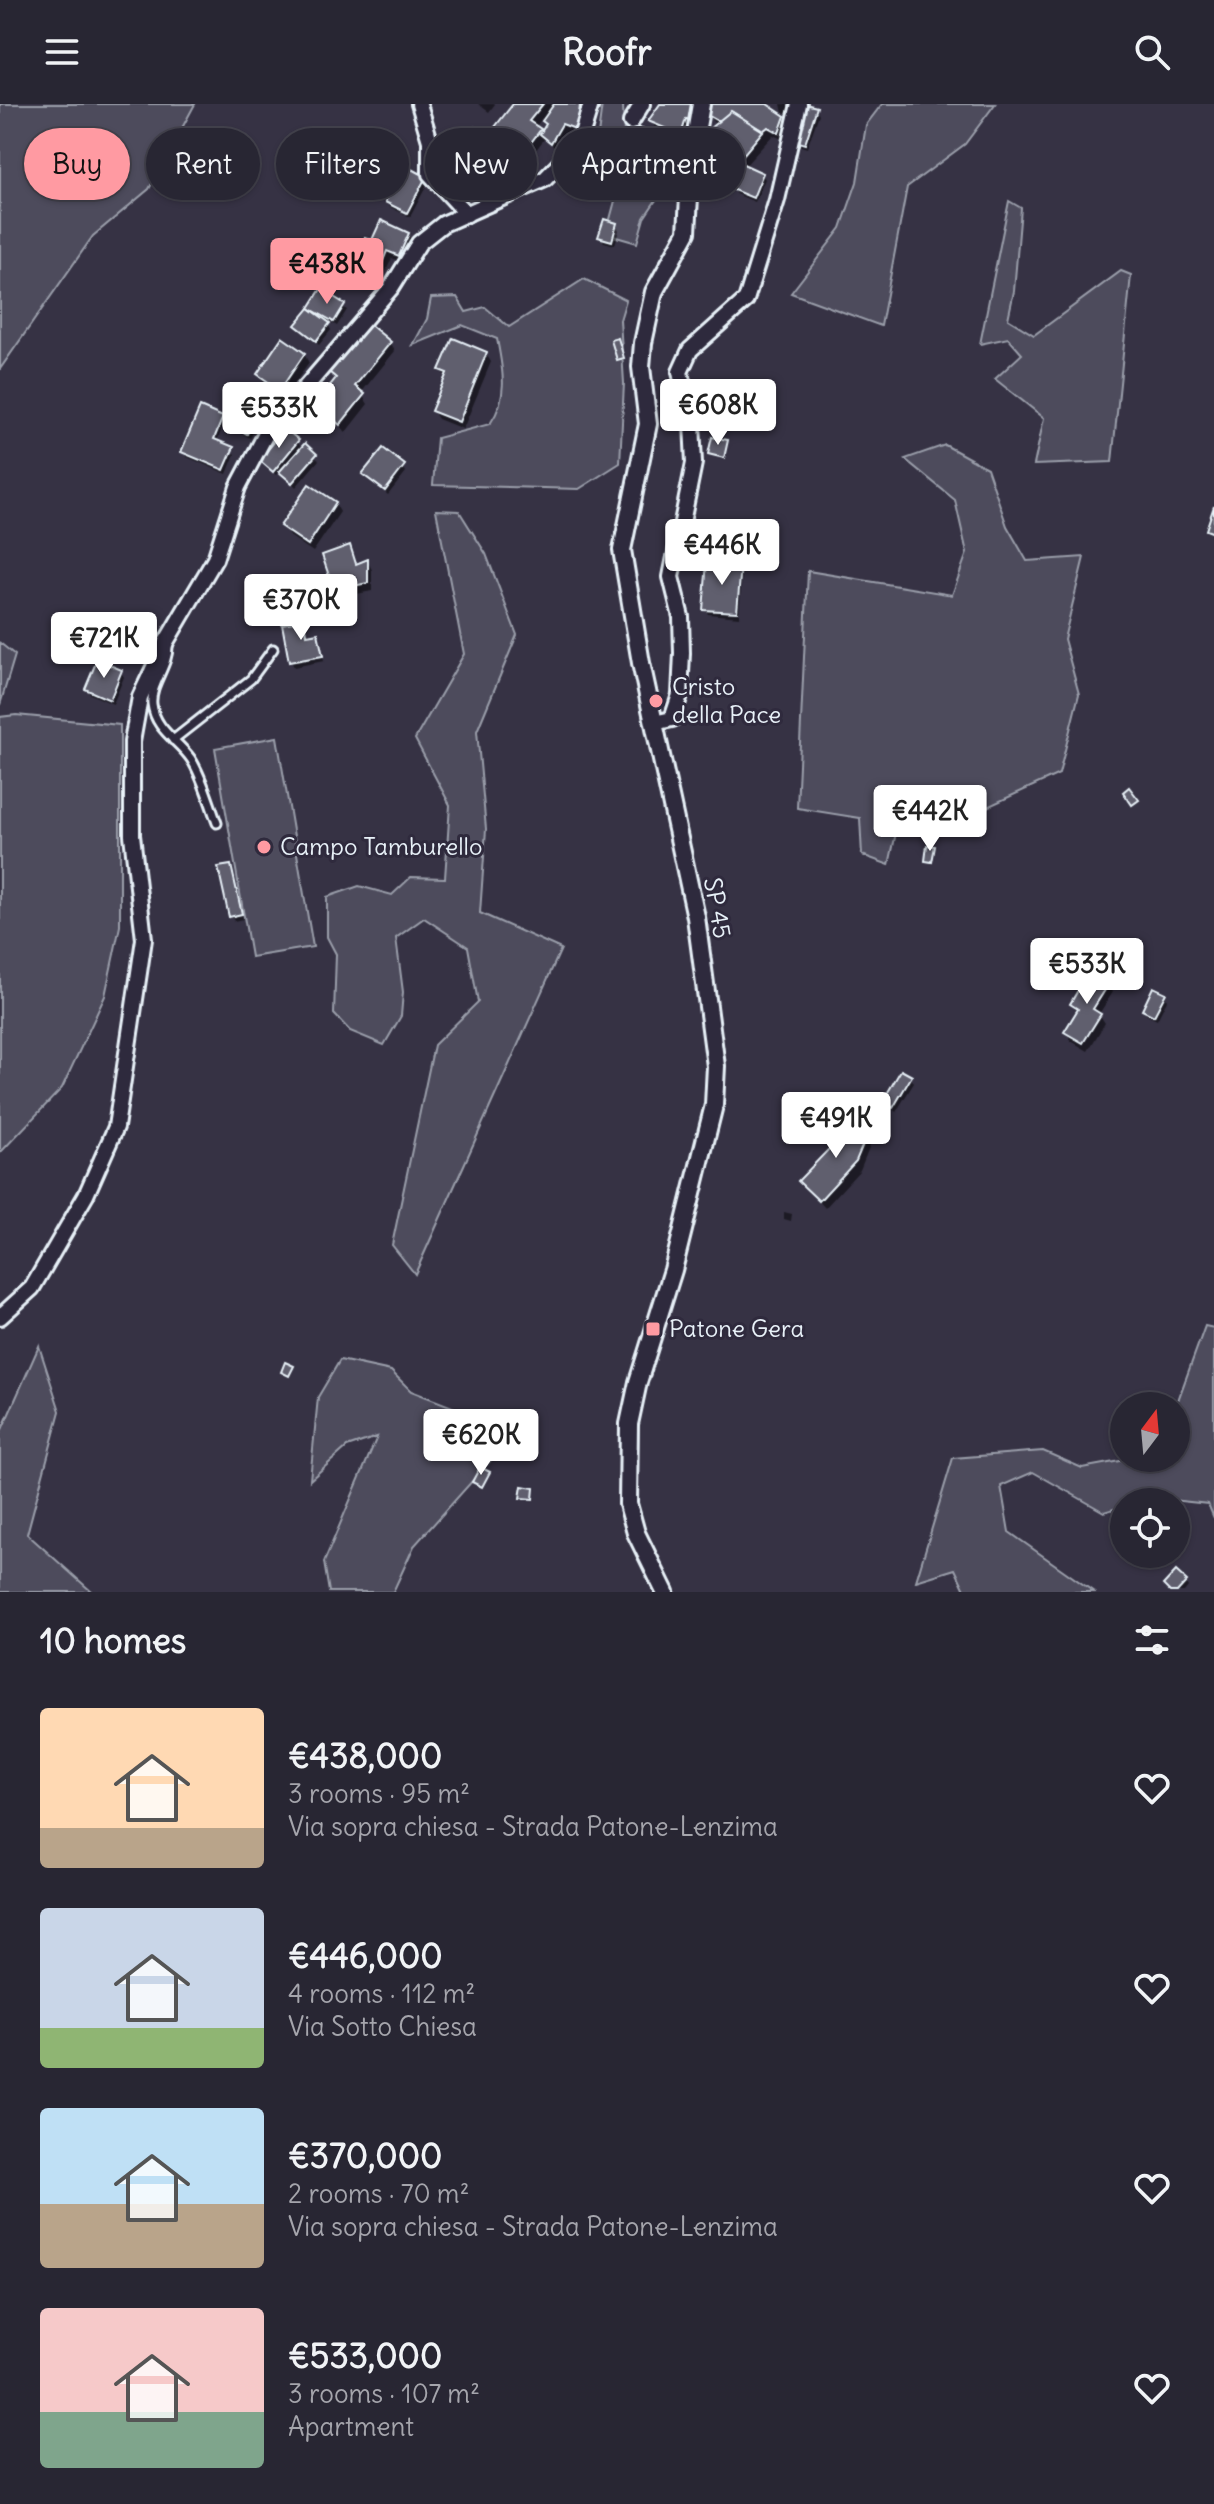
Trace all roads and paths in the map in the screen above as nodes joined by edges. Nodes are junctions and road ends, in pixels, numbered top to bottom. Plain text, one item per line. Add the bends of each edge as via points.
1 (419, 104) edge
2 (584, 104) edge
3 (591, 104) edge
4 (642, 104) edge
5 (701, 104) edge
6 (799, 104) edge
7 (631, 122) dead end
8 (585, 125) junction
9 (467, 214) junction
10 (168, 639) junction
11 (273, 649) dead end
12 (654, 723) junction
13 (173, 740) junction
14 (217, 823) dead end
15 (0, 1317) edge
16 (665, 1592) edge

1 - 9 street via 430,141 430,174
2 - 8 street
3 - 8 street
4 - 7 street
5 - 12 street, SP 45 via 687,232 654,292 646,330 641,367 648,424 622,550
6 - 12 street via 746,300 690,350 680,372 694,463 671,577 681,617 680,695 672,719
8 - 9 street via 579,144 545,179
9 - 10 street via 419,243 391,288 267,432 238,487 215,559
10 - 13 lane via 169,654 151,700 157,720
10 - 15 street via 140,697 132,742 132,835 144,939 116,1127 86,1195 32,1288
11 - 13 lane via 251,679
12 - 16 street, SP 45 via 696,917 716,1066 714,1105 629,1424 628,1504
13 - 14 lane via 198,771

